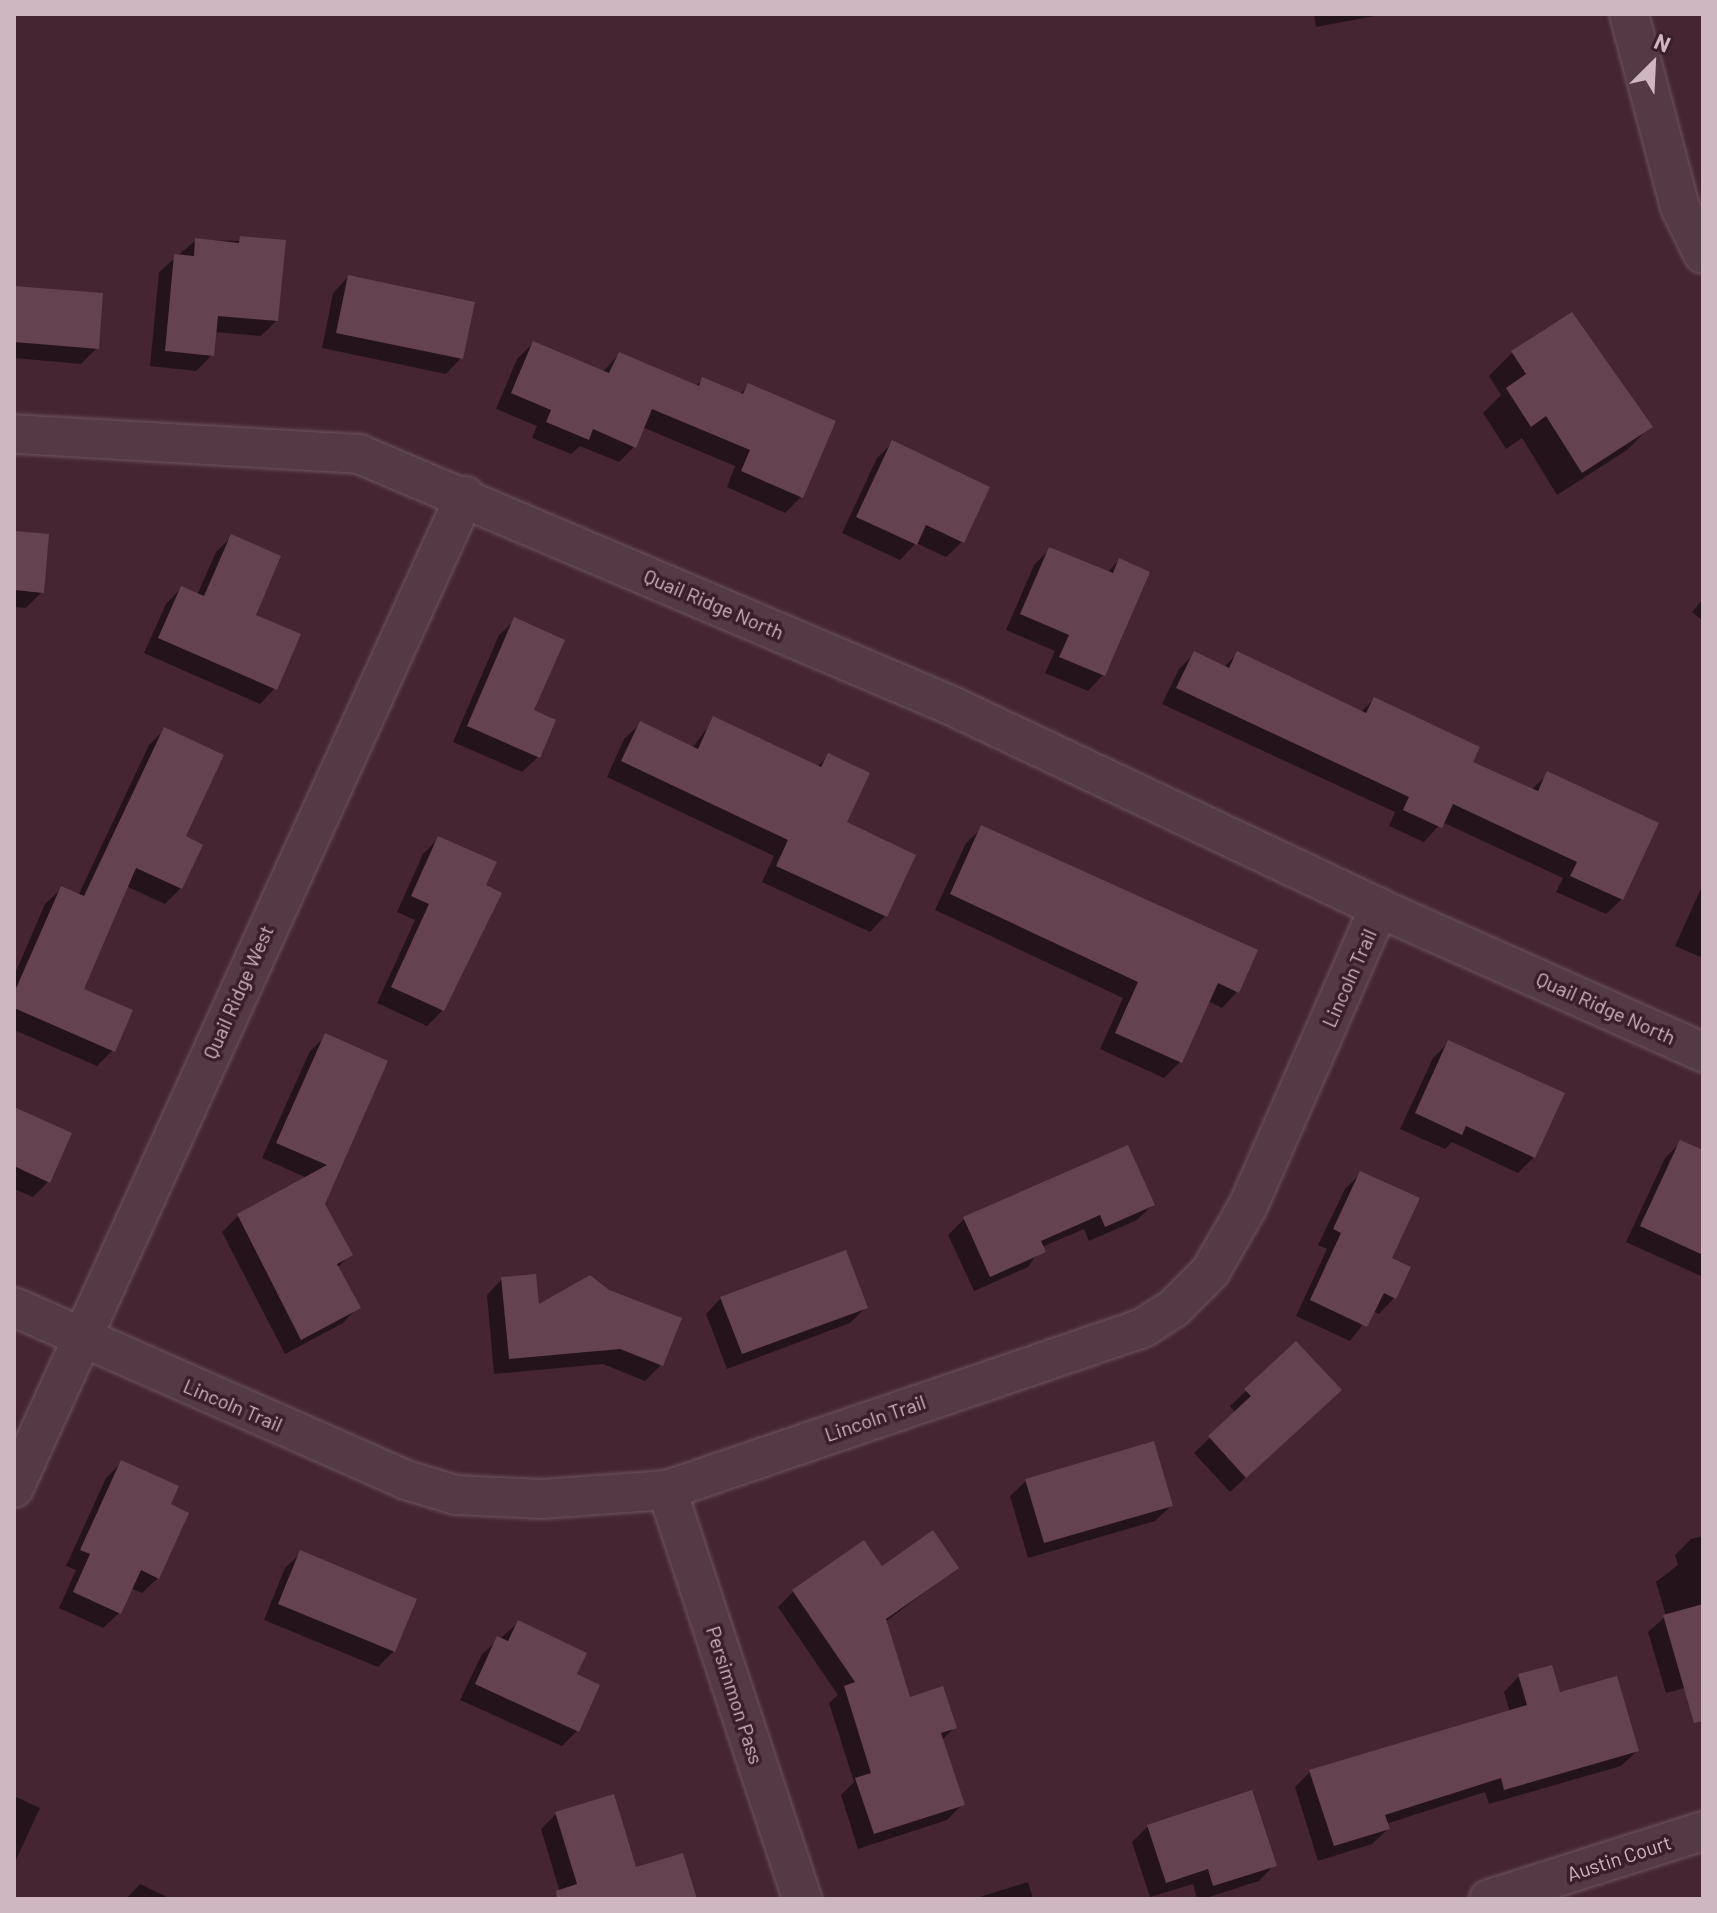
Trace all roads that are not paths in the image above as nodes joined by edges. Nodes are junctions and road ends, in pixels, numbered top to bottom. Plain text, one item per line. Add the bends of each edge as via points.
1 (1629, 14) edge
2 (1703, 254) edge
3 (14, 434) edge
4 (465, 496) junction
5 (1379, 908) junction
6 (1508, 965) joint
7 (1703, 1052) edge
8 (14, 1307) edge
9 (84, 1340) junction
10 (14, 1488) edge
11 (667, 1490) junction
12 (1703, 1831) edge
13 (802, 1899) edge
14 (1489, 1899) edge

1 - 2 street via 1680,207
3 - 4 street, Quail Ridge North via 359,454
4 - 5 street, Quail Ridge North via 950,705
4 - 9 street, Quail Ridge West
5 - 6 street, Lincoln Trail
5 - 11 street, Lincoln Trail via 1248,1206 1210,1272 1174,1308 1143,1328
6 - 7 street, Quail Ridge North
8 - 9 street, Lincoln Trail
9 - 10 street, Quail Ridge West
9 - 11 street, Lincoln Trail via 406,1480 456,1495 542,1499
11 - 13 street, Persimmon Pass
12 - 14 street, Austin Court

